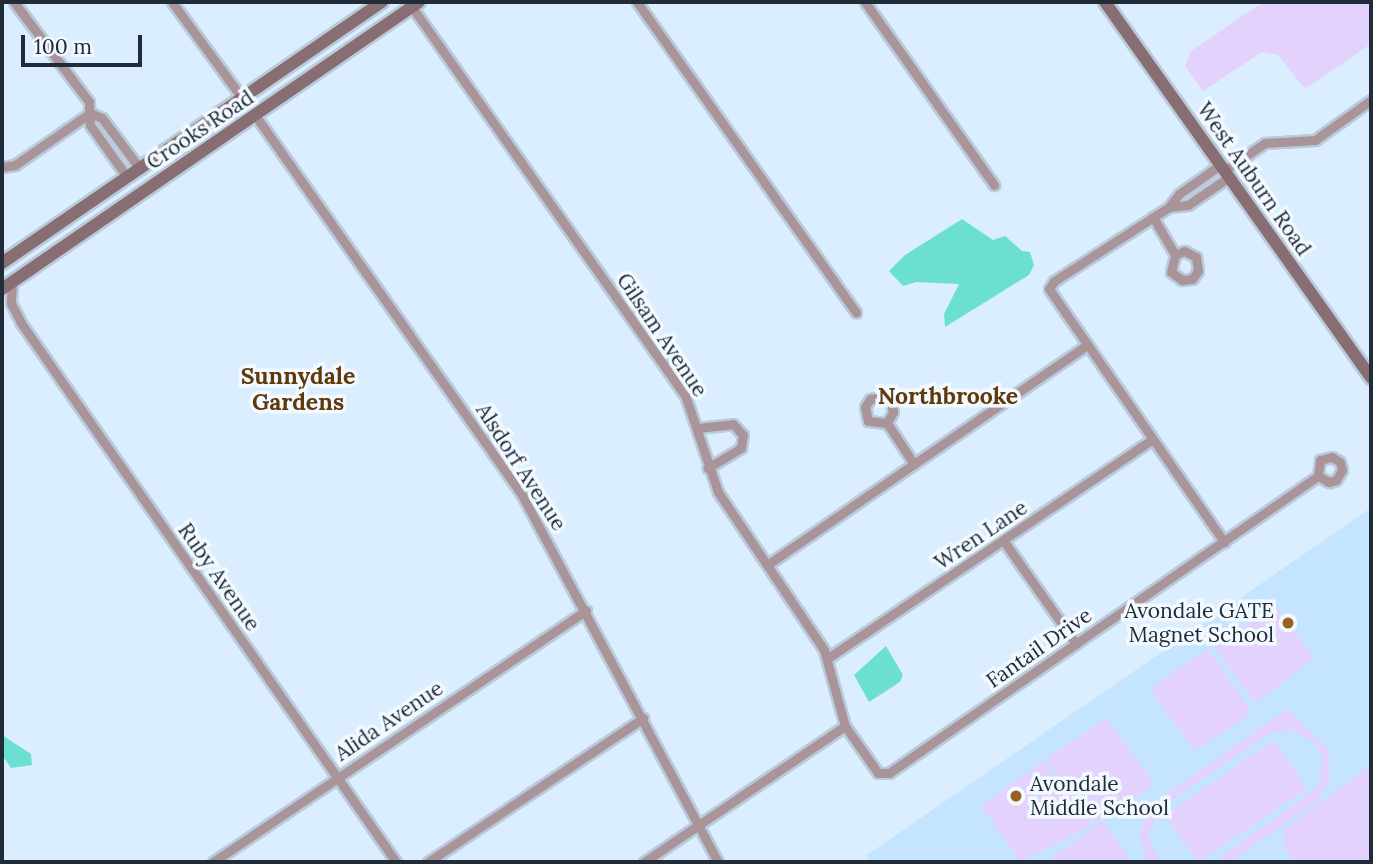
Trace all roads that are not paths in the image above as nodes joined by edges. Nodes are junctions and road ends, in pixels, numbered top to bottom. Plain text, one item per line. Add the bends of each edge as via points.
1 (15, 2) edge
2 (172, 2) edge
3 (382, 2) edge
4 (637, 2) edge
5 (865, 2) edge
6 (1105, 2) edge
7 (412, 3) edge
8 (317, 47) junction
9 (319, 71) junction
10 (242, 98) junction
11 (1371, 100) edge
12 (90, 113) junction
13 (255, 116) junction
14 (2, 167) edge
15 (139, 169) junction
16 (1224, 171) junction
17 (127, 177) junction
18 (994, 185) dead end
19 (98, 197) junction
20 (1169, 207) junction
21 (1153, 217) junction
22 (100, 222) junction
23 (1175, 255) dead end
24 (2, 263) edge
25 (7, 286) edge
26 (2, 304) edge
27 (14, 312) junction
28 (856, 313) dead end
29 (1086, 346) junction
30 (1371, 378) edge
31 (887, 423) dead end
32 (697, 428) junction
33 (1152, 440) junction
34 (914, 464) junction
35 (708, 468) junction
36 (1318, 477) dead end
37 (1003, 540) junction
38 (1224, 542) junction
39 (767, 565) junction
40 (586, 610) junction
41 (1076, 643) junction
42 (828, 658) junction
43 (643, 718) junction
44 (845, 726) junction
45 (881, 773) joint
46 (338, 777) junction
47 (699, 825) junction
48 (213, 862) edge
49 (396, 862) edge
50 (428, 862) edge
51 (644, 862) edge
52 (718, 862) edge

1 - 12 street via 89,102
2 - 10 street
3 - 8 main road, Crooks Road
4 - 28 street
5 - 18 street
6 - 16 main road, West Auburn Road
7 - 9 main road, Crooks Road
7 - 32 street, Gilsam Avenue via 680,388
8 - 9 main road via 324,57
8 - 10 main road, Crooks Road
9 - 13 main road, Crooks Road
10 - 15 main road, Crooks Road
11 - 16 street via 1315,140 1265,143
12 - 14 street via 15,165
12 - 15 street via 102,118
12 - 17 street via 90,125
13 - 22 main road, Crooks Road
13 - 40 street, Alsdorf Avenue via 505,469
15 - 17 main road, Crooks Road
16 - 20 street via 1179,194
16 - 20 street via 1188,205
16 - 30 main road, West Auburn Road
17 - 19 main road, Crooks Road
19 - 22 main road via 91,211
19 - 24 main road, Crooks Road
20 - 21 street
21 - 23 street
21 - 29 street via 1049,286
22 - 25 main road, Crooks Road
25 - 27 street
26 - 27 street, Ruby Avenue
27 - 46 street, Ruby Avenue
29 - 33 street
29 - 34 street
31 - 34 street
32 - 35 street, Gilsam Avenue
32 - 35 street via 727,423 743,435 741,448
33 - 37 street, Wren Lane
33 - 38 street
34 - 39 street
35 - 39 street, Gilsam Avenue via 722,499
36 - 38 street, Fantail Drive
37 - 41 street
37 - 42 street, Wren Lane
38 - 41 street, Fantail Drive
39 - 42 street, Gilsam Avenue
40 - 43 street, Alsdorf Avenue
40 - 46 street, Alida Avenue
41 - 45 street, Fantail Drive
42 - 44 street, Gilsam Avenue
43 - 47 street, Alsdorf Avenue
43 - 50 street
44 - 45 street, Gilsam Avenue
44 - 47 street
46 - 48 street, Alida Avenue
46 - 49 street, Ruby Avenue
47 - 51 street
47 - 52 street, Alsdorf Avenue

